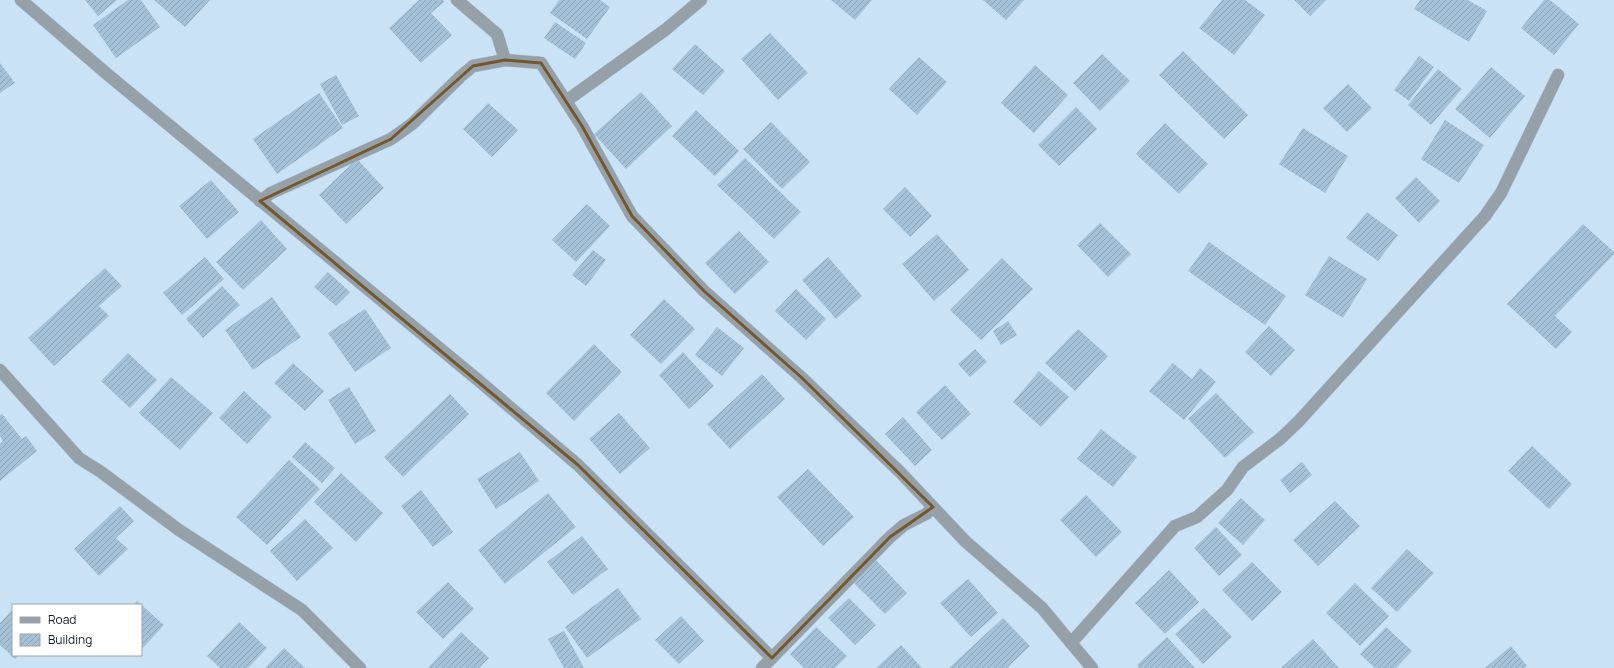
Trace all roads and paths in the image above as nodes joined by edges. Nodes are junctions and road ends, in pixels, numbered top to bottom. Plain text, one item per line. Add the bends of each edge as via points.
1 (21, 0) edge
2 (457, 0) edge
3 (701, 0) edge
4 (505, 60) junction
5 (1558, 75) dead end
6 (566, 101) junction
7 (260, 201) junction
8 (0, 370) edge
9 (933, 507) junction
10 (1071, 643) junction
11 (772, 658) junction
12 (360, 668) edge
13 (762, 668) edge
14 (1092, 668) edge

1 - 7 street
2 - 4 street via 497,34
3 - 6 street via 665,30
4 - 6 street via 541,63
4 - 7 street via 473,66 392,140 271,193
5 - 10 street via 1500,193 1485,216 1298,422 1243,467 1227,490 1197,516 1175,526
6 - 9 street via 632,216 704,290 801,377 901,472
7 - 11 street via 578,465
8 - 12 street via 79,458 178,530 302,610
9 - 10 street via 965,541 1042,608
9 - 11 street via 890,537
10 - 14 street
11 - 13 street

